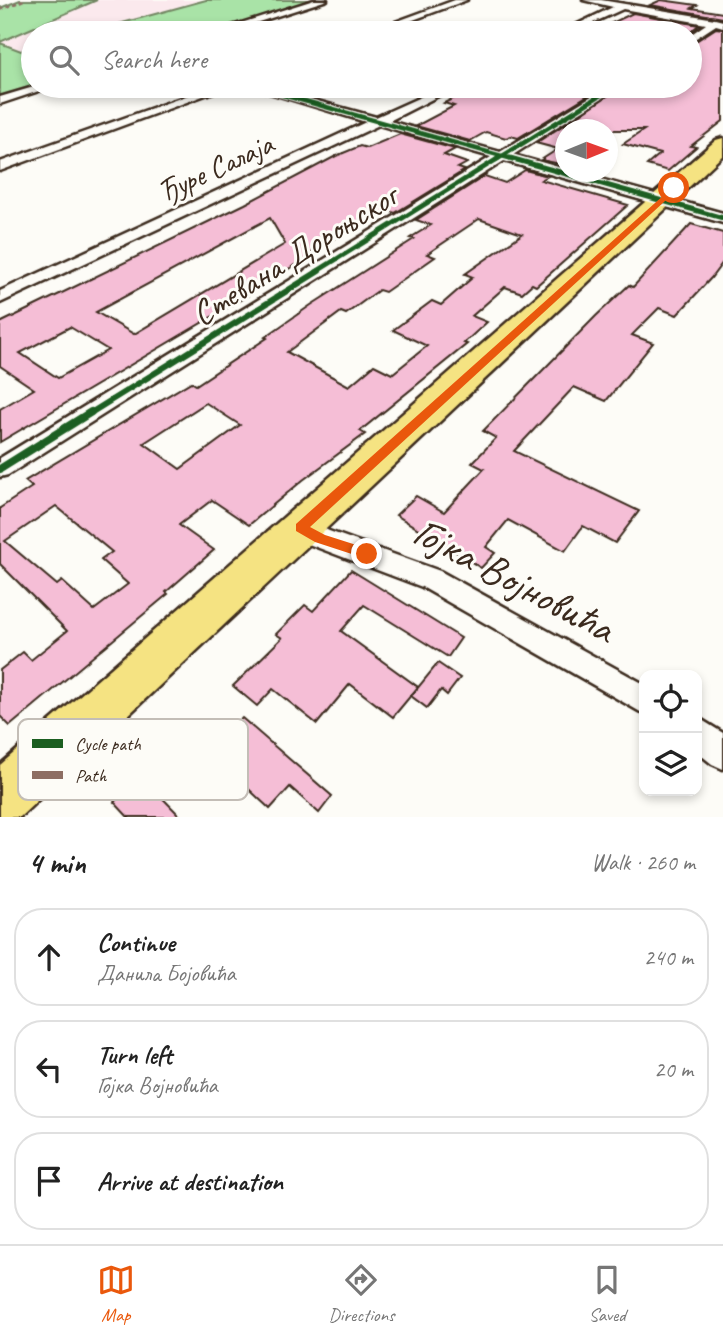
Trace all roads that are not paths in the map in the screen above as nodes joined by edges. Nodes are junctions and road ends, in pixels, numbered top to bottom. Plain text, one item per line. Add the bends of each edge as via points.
1 (323, 0) edge
2 (463, 0) edge
3 (587, 0) edge
4 (635, 0) edge
5 (622, 6) junction
6 (254, 21) edge
7 (404, 21) edge
8 (590, 21) edge
9 (719, 23) edge
10 (702, 32) edge
11 (21, 94) edge
12 (190, 98) edge
13 (297, 98) edge
14 (427, 98) edge
15 (596, 98) edge
16 (0, 101) edge
17 (380, 120) junction
18 (723, 144) edge
19 (503, 156) junction
20 (4, 163) edge
21 (660, 201) junction
22 (723, 218) edge
23 (0, 299) edge
24 (0, 468) edge
25 (301, 527) junction
26 (639, 697) edge
27 (89, 719) edge
28 (698, 733) edge
29 (723, 753) edge
30 (18, 784) edge
31 (0, 800) edge

1 - 6 street
2 - 7 street
3 - 5 street
4 - 5 street
5 - 8 street
5 - 9 street
9 - 10 street
11 - 16 street
12 - 20 street
13 - 17 street
14 - 17 street, Ђуре Салаја
15 - 19 street, Стевана Дороњског
17 - 19 street
17 - 23 street, Ђуре Салаја
18 - 21 main road
19 - 21 street
19 - 24 street, Стевана Дороњског
21 - 22 street
21 - 25 main road
25 - 26 street, Гојка Војновића via 431,579
25 - 27 main road
28 - 29 street
30 - 31 main road

